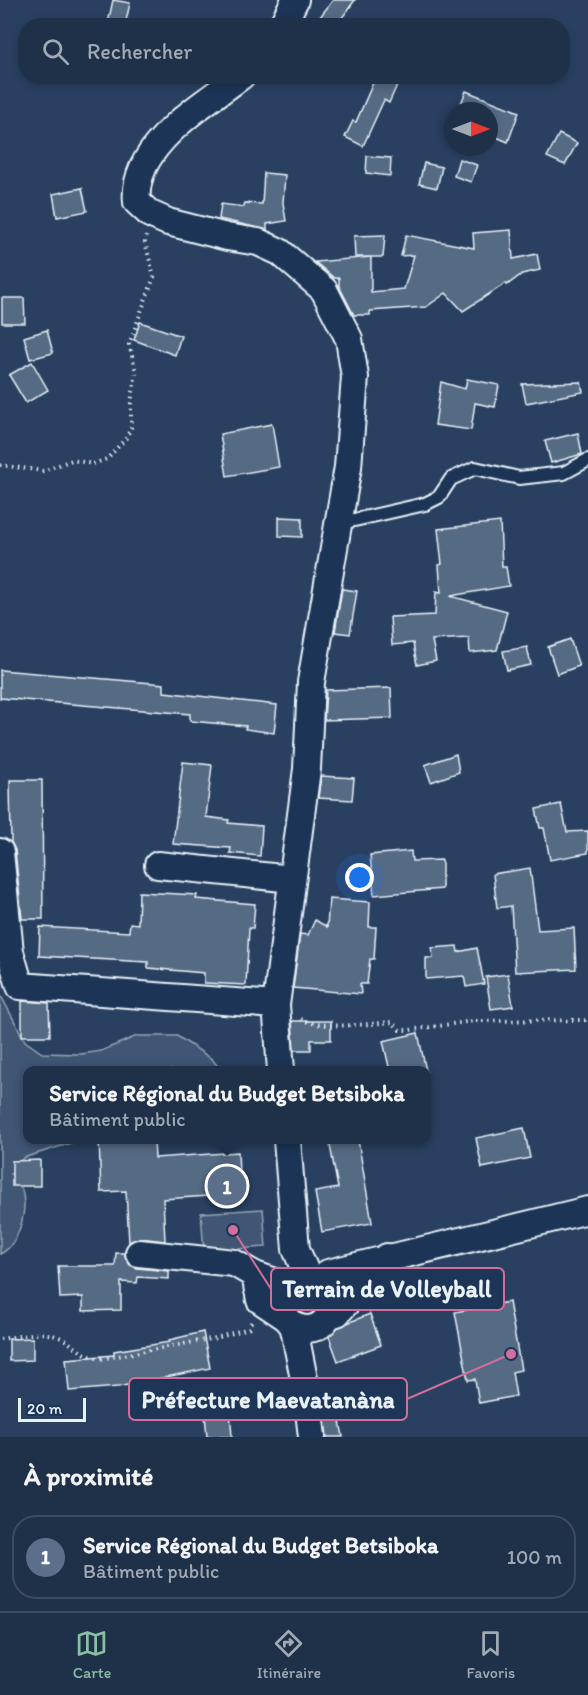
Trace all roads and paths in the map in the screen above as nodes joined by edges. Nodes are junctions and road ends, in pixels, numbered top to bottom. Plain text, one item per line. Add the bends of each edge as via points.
1 (295, 0) edge
2 (286, 18) edge
3 (230, 84) edge
4 (150, 214) junction
5 (588, 460) edge
6 (0, 465) edge
7 (336, 525) junction
8 (0, 852) edge
9 (158, 865) dead end
10 (292, 879) junction
11 (276, 1005) junction
12 (588, 1017) edge
13 (281, 1066) edge
14 (287, 1144) edge
15 (588, 1210) edge
16 (139, 1253) dead end
17 (387, 1257) junction
18 (255, 1275) junction
19 (304, 1283) junction
20 (260, 1300) junction
21 (307, 1321) junction
22 (0, 1339) edge
23 (312, 1437) edge

1 - 2 street
3 - 4 street via 185,117 145,163 135,187 137,202
4 - 6 path via 145,242 154,277 129,344 136,372 131,428 126,438 107,459 93,464 72,460 44,471
4 - 7 street via 188,228 258,242 280,252 324,290 335,308 349,339 355,377 348,467
5 - 7 lane via 564,473 519,478 475,468 451,479 439,497 425,504
7 - 10 street via 310,682 307,769
8 - 11 street via 10,952 20,986
9 - 10 street
10 - 11 street
11 - 12 path via 307,1023 392,1023 400,1030 472,1021
11 - 13 street
14 - 19 street via 296,1250
15 - 17 street
16 - 18 street via 234,1263
17 - 19 street
17 - 21 street via 337,1314
18 - 19 street
18 - 20 street
19 - 21 street via 283,1302
19 - 21 street via 322,1285 331,1298
20 - 21 street
20 - 22 path via 249,1328 216,1338 101,1359 85,1356 56,1336
21 - 23 street via 307,1394

